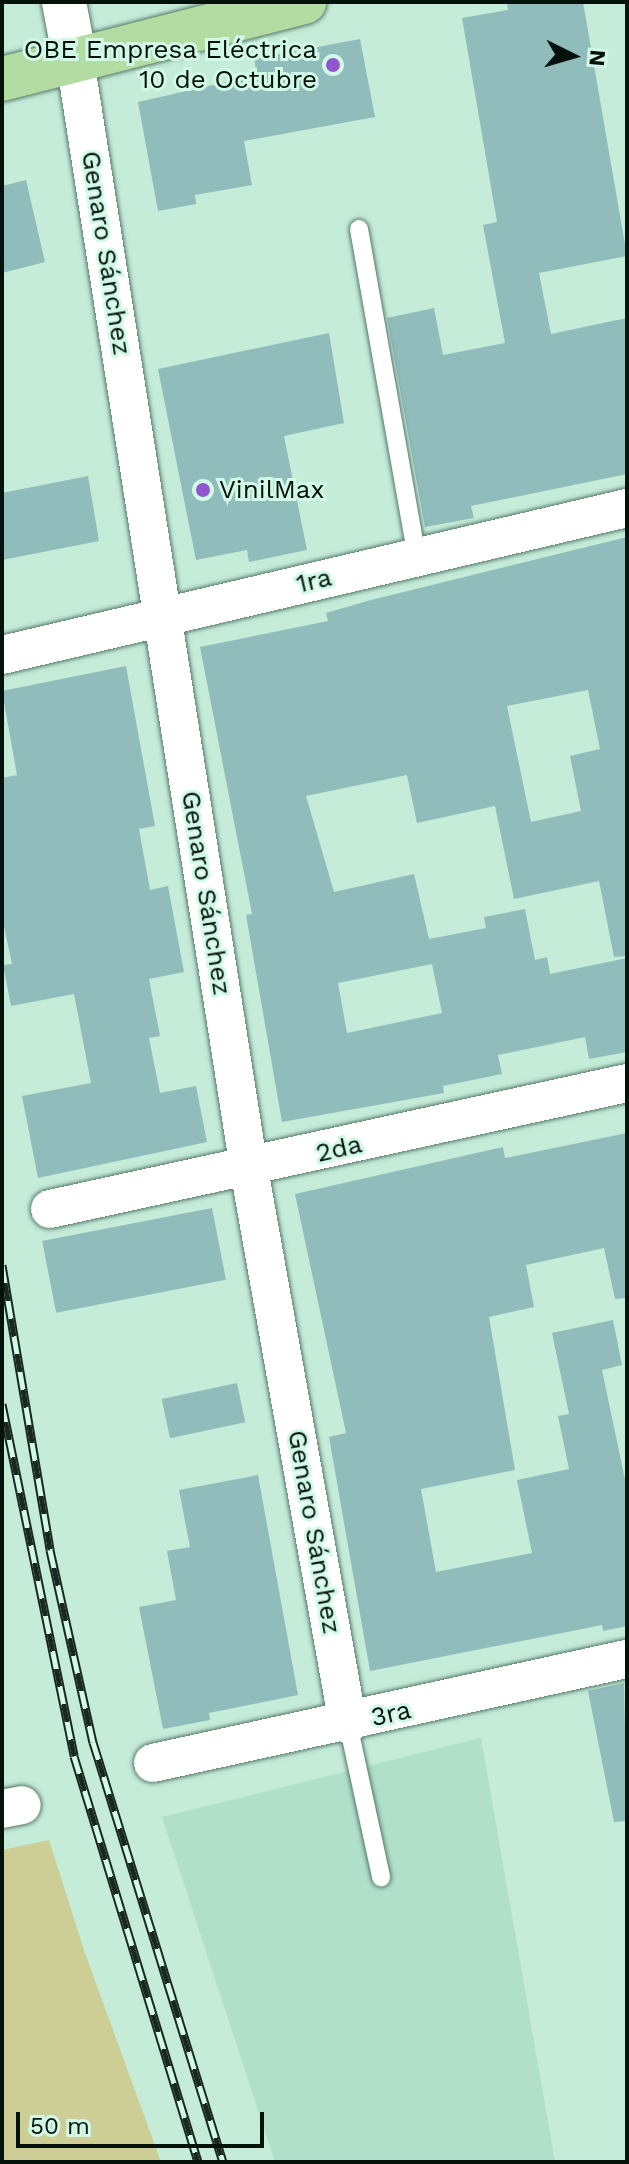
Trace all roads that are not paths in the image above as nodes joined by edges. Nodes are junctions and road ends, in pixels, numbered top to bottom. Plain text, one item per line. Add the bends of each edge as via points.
1 (64, 2) edge
2 (304, 2) edge
3 (75, 60) junction
4 (2, 79) edge
5 (359, 229) dead end
6 (627, 508) edge
7 (417, 557) junction
8 (163, 615) junction
9 (2, 655) edge
10 (627, 1083) edge
11 (249, 1169) junction
12 (50, 1209) dead end
13 (627, 1659) edge
14 (348, 1724) junction
15 (153, 1763) dead end
16 (381, 1877) dead end

1 - 3 street
2 - 3 main road
3 - 4 main road
3 - 8 street, Genaro Sánchez
5 - 7 lane
6 - 7 street, 1ra
7 - 8 street, 1ra
8 - 9 street, 1ra
8 - 11 street, Genaro Sánchez
10 - 11 street, 2da
11 - 12 street, 2da
11 - 14 street, Genaro Sánchez
13 - 14 street, 3ra
14 - 15 street, 3ra
14 - 16 lane

